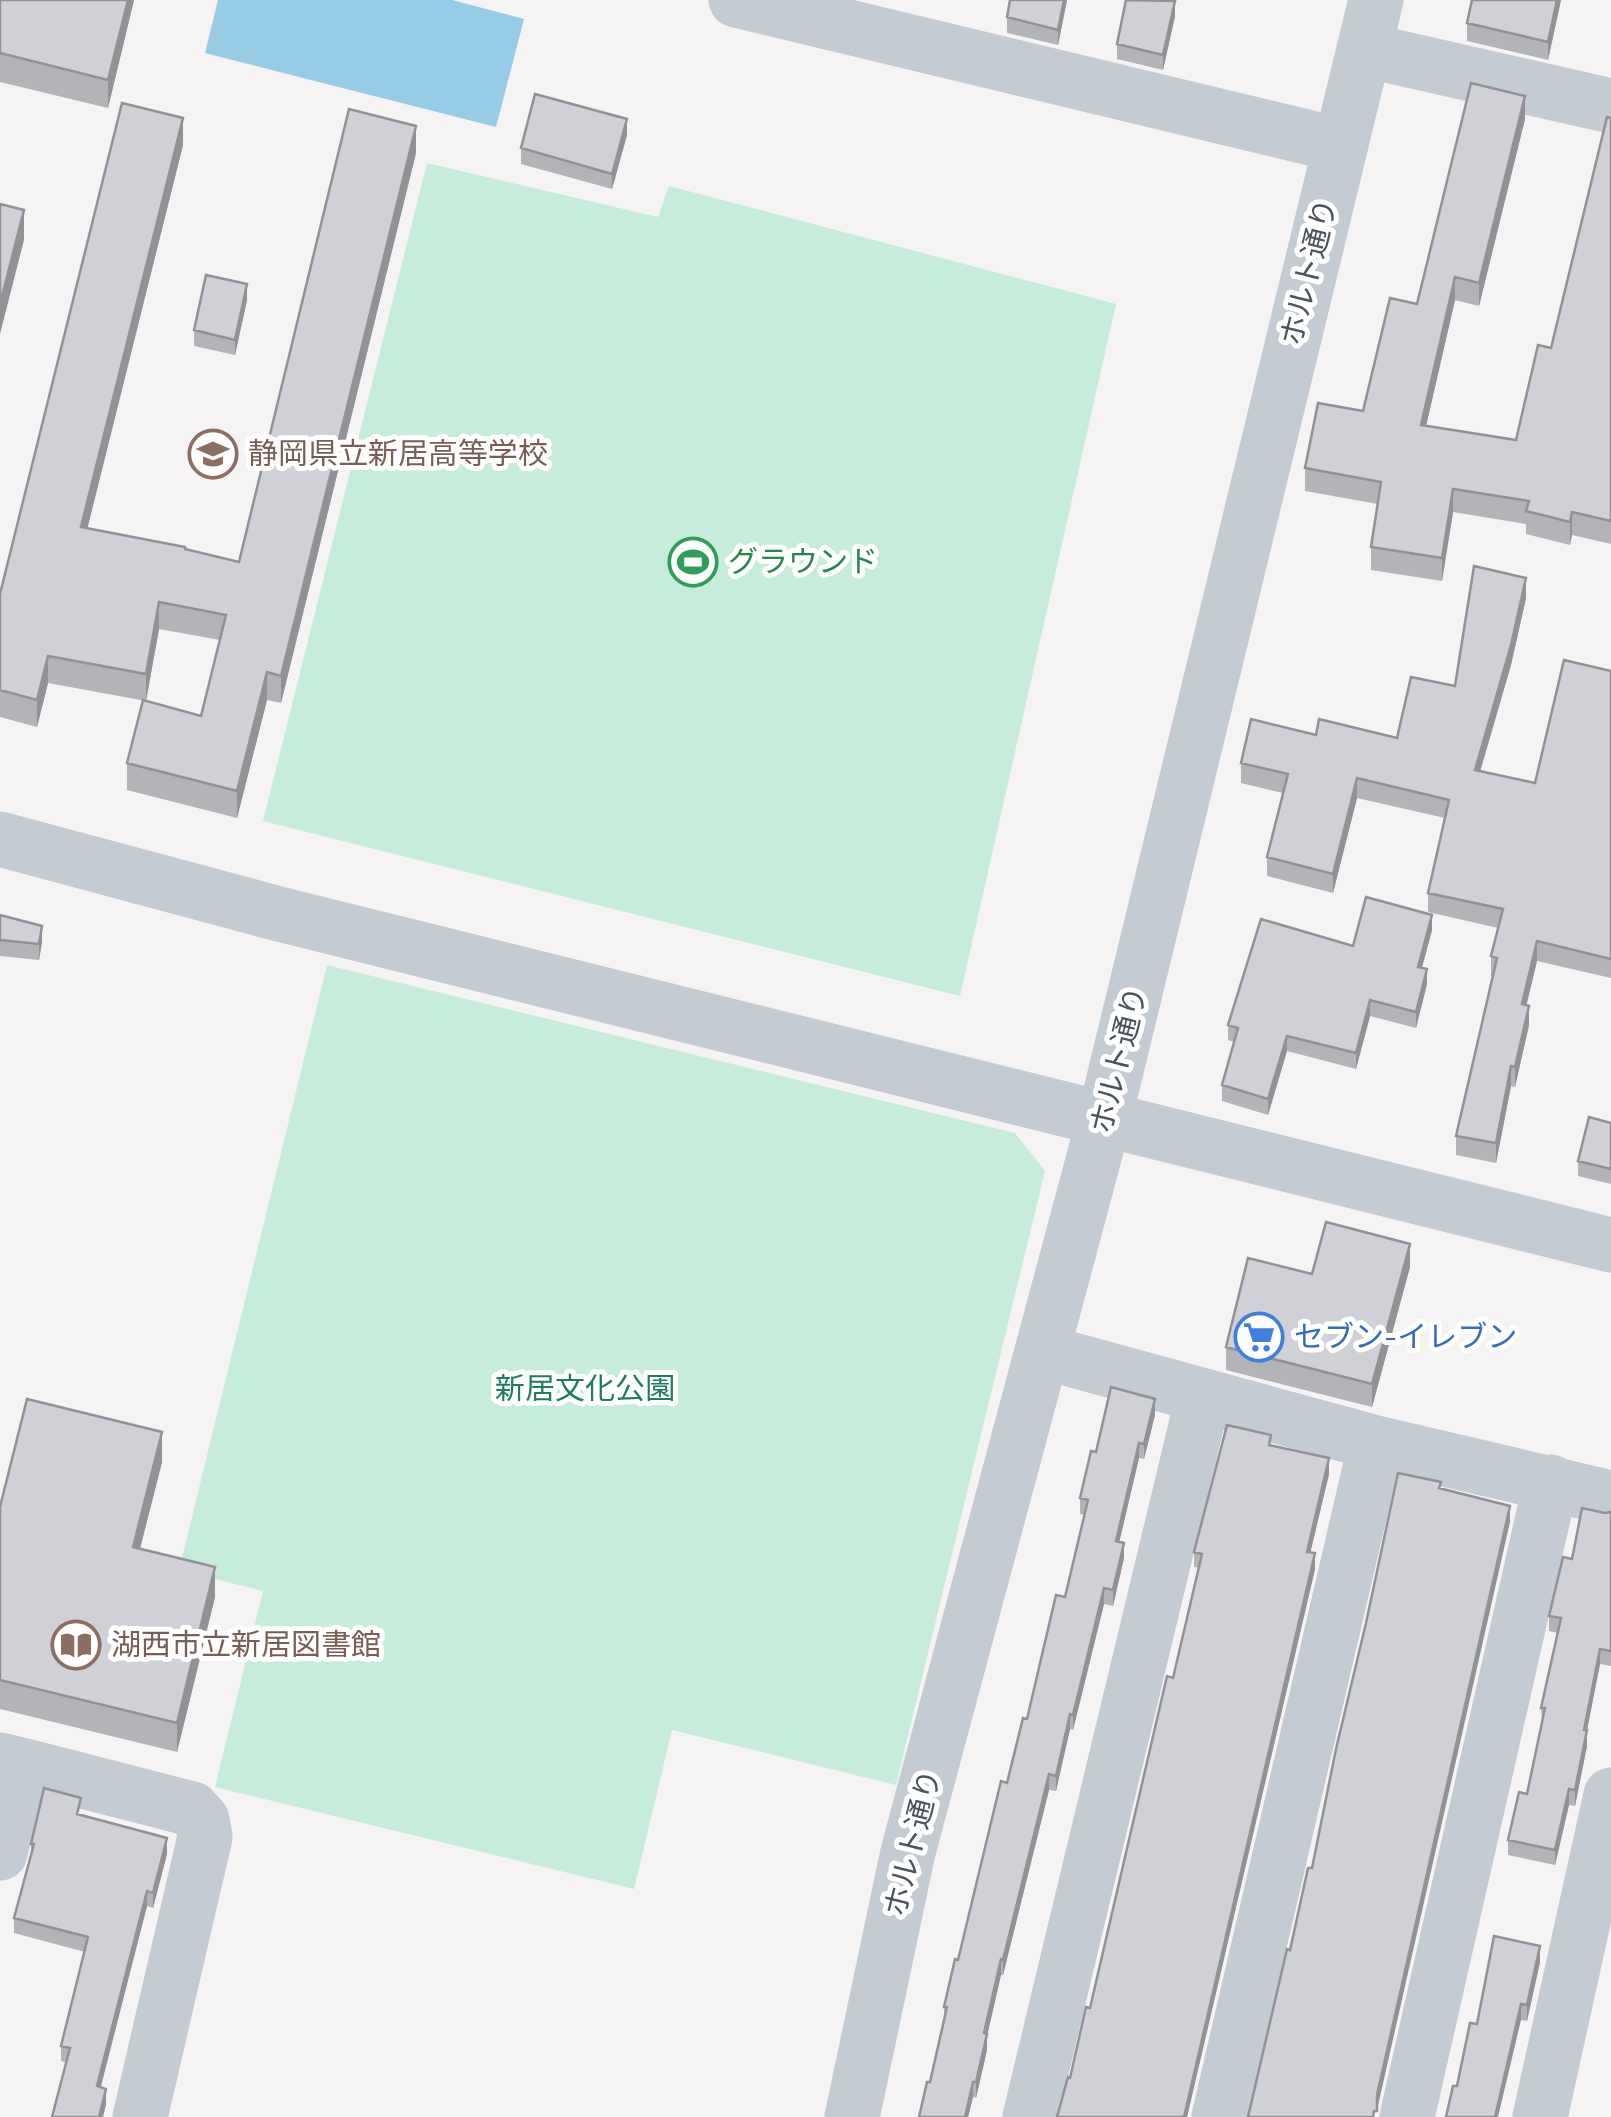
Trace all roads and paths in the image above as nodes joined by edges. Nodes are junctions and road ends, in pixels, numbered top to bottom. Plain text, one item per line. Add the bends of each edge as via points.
1 (736, 0) edge
2 (1371, 25) edge
3 (1611, 106) edge
4 (1340, 146) junction
5 (0, 839) edge
6 (1104, 1120) junction
7 (1611, 1245) edge
8 (1044, 1352) junction
9 (1202, 1397) junction
10 (1376, 1443) junction
11 (1551, 1482) junction
12 (1611, 1498) edge
13 (11, 1762) edge
14 (1611, 1796) edge
15 (0, 1852) edge
16 (140, 2117) edge
17 (852, 2117) edge
18 (1030, 2117) edge
19 (1219, 2117) edge
20 (1407, 2117) edge
21 (1540, 2117) edge

1 - 4 street
2 - 3 street
2 - 4 street, ホルト通り
4 - 6 street, ホルト通り
5 - 6 street
6 - 7 street
6 - 8 street, ホルト通り
8 - 9 street
8 - 17 street, ホルト通り via 908,1852
9 - 10 street
9 - 18 street
10 - 11 street
10 - 19 street
11 - 12 street
11 - 20 street
13 - 15 street
13 - 16 street via 192,1809 202,1820 205,1837
14 - 21 street

